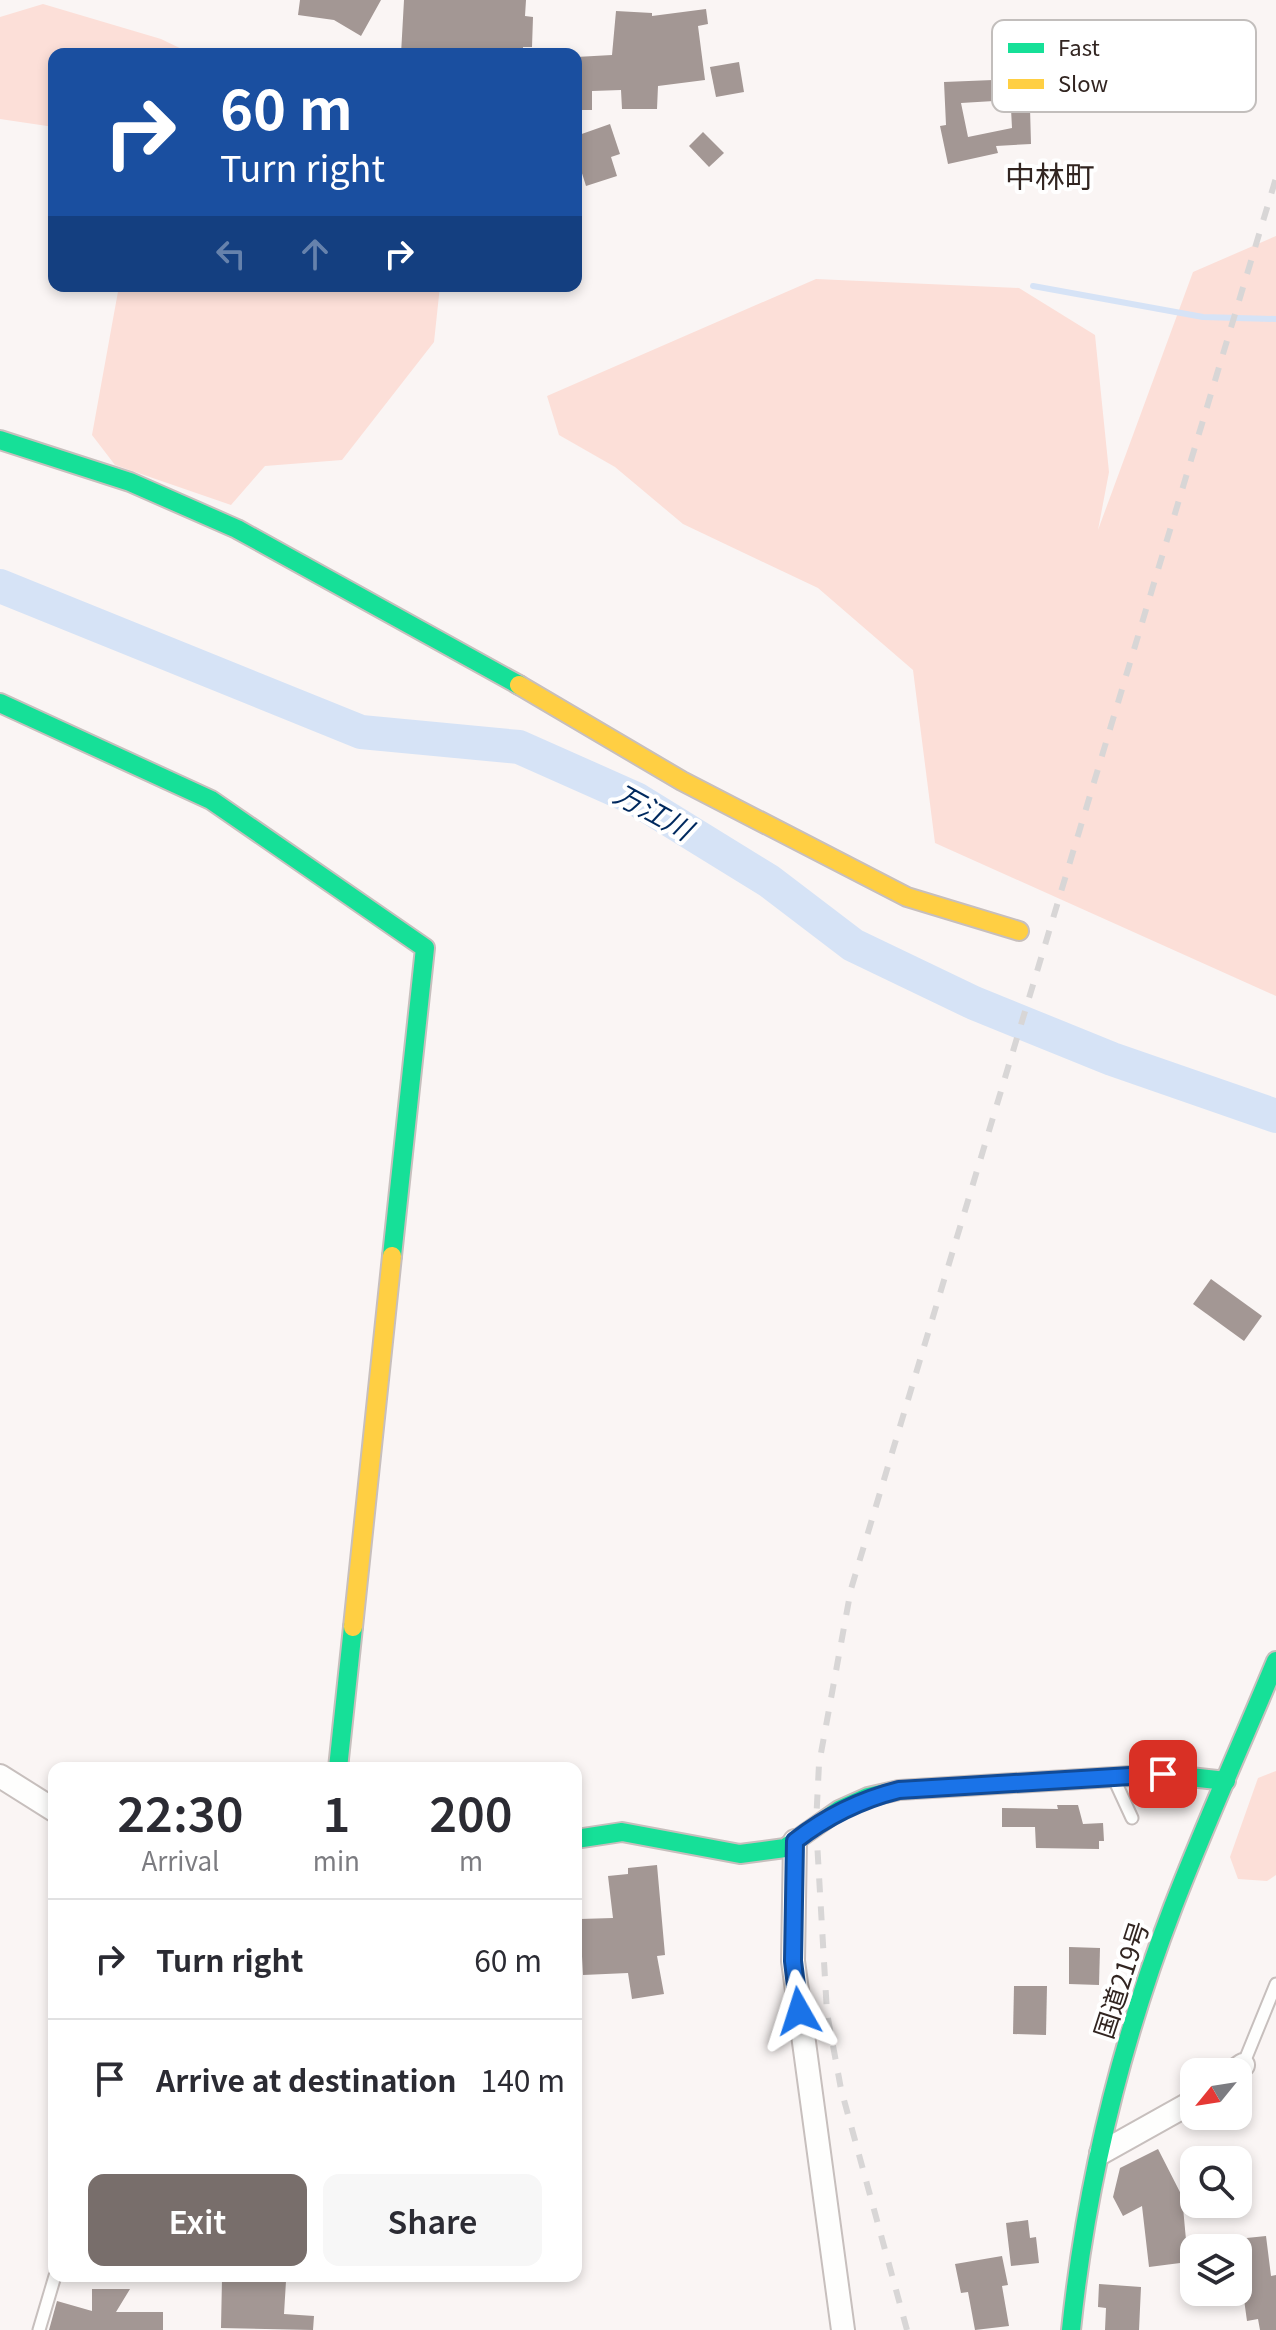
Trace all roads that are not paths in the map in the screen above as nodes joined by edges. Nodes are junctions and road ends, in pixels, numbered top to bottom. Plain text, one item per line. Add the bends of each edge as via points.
1 (0, 440) edge
2 (0, 703) edge
3 (1019, 931) dead end
4 (1276, 1661) edge
5 (339, 1762) edge
6 (0, 1776) edge
7 (1113, 1776) junction
8 (1226, 1781) junction
9 (48, 1806) edge
10 (1132, 1818) dead end
11 (582, 1838) edge
12 (795, 1841) junction
13 (1276, 1984) edge
14 (1243, 2058) edge
15 (1180, 2109) edge
16 (1101, 2153) junction
17 (53, 2282) edge
18 (39, 2330) edge
19 (843, 2330) edge
20 (1071, 2330) edge

1 - 3 main road via 130,482 237,529 450,644 682,781 907,897
2 - 5 main road via 211,800 425,948
4 - 8 main road, 国道219号
6 - 9 street
7 - 8 main road via 1163,1774
7 - 10 lane
7 - 12 main road via 899,1790 839,1810
8 - 16 main road, 国道219号 via 1173,1908 1132,2028
11 - 12 main road via 622,1832 740,1854 785,1848
12 - 19 street via 793,1961
13 - 14 lane
15 - 16 street
16 - 20 main road, 国道219号 via 1080,2241
17 - 18 lane

